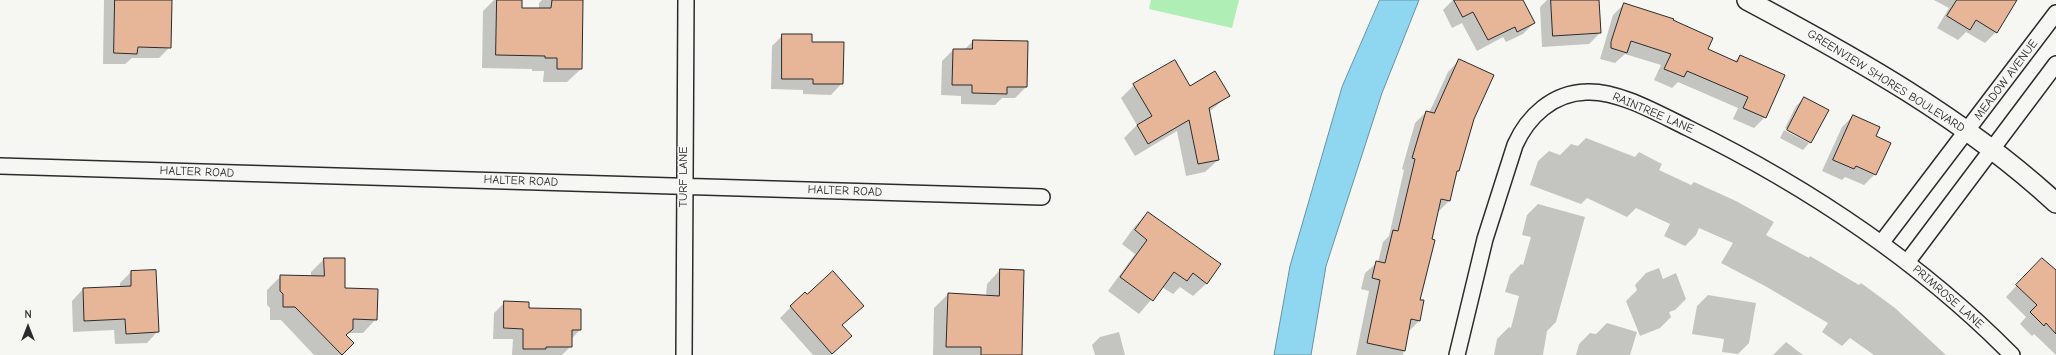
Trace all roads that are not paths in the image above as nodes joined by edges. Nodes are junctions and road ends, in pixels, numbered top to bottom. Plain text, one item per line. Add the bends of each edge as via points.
1 (686, 0) edge
2 (1747, 0) edge
3 (2056, 13) edge
4 (2056, 64) edge
5 (1967, 132) junction
6 (1991, 150) junction
7 (0, 166) edge
8 (684, 186) junction
9 (1042, 197) dead end
10 (2056, 203) edge
11 (1882, 242) junction
12 (1908, 261) junction
13 (684, 355) edge
14 (1457, 355) edge
15 (2012, 355) edge

1 - 8 street, TURF LANE
2 - 5 street, GREENVIEW SHORES BOULEVARD via 1832,45
3 - 5 street, MEADOW AVENUE
4 - 6 street
5 - 6 street, GREENVIEW SHORES BOULEVARD
5 - 11 street, MEADOW AVENUE
6 - 10 street, GREENVIEW SHORES BOULEVARD
6 - 12 street
7 - 8 street, HALTER ROAD
8 - 9 street, HALTER ROAD
8 - 13 street, TURF LANE
11 - 12 street, PRIMROSE LANE
11 - 14 street, RAINTREE LANE via 1794,185 1733,150 1670,119 1607,93 1573,93 1560,97 1538,111 1515,144 1485,239
12 - 15 street, PRIMROSE LANE via 1952,298

